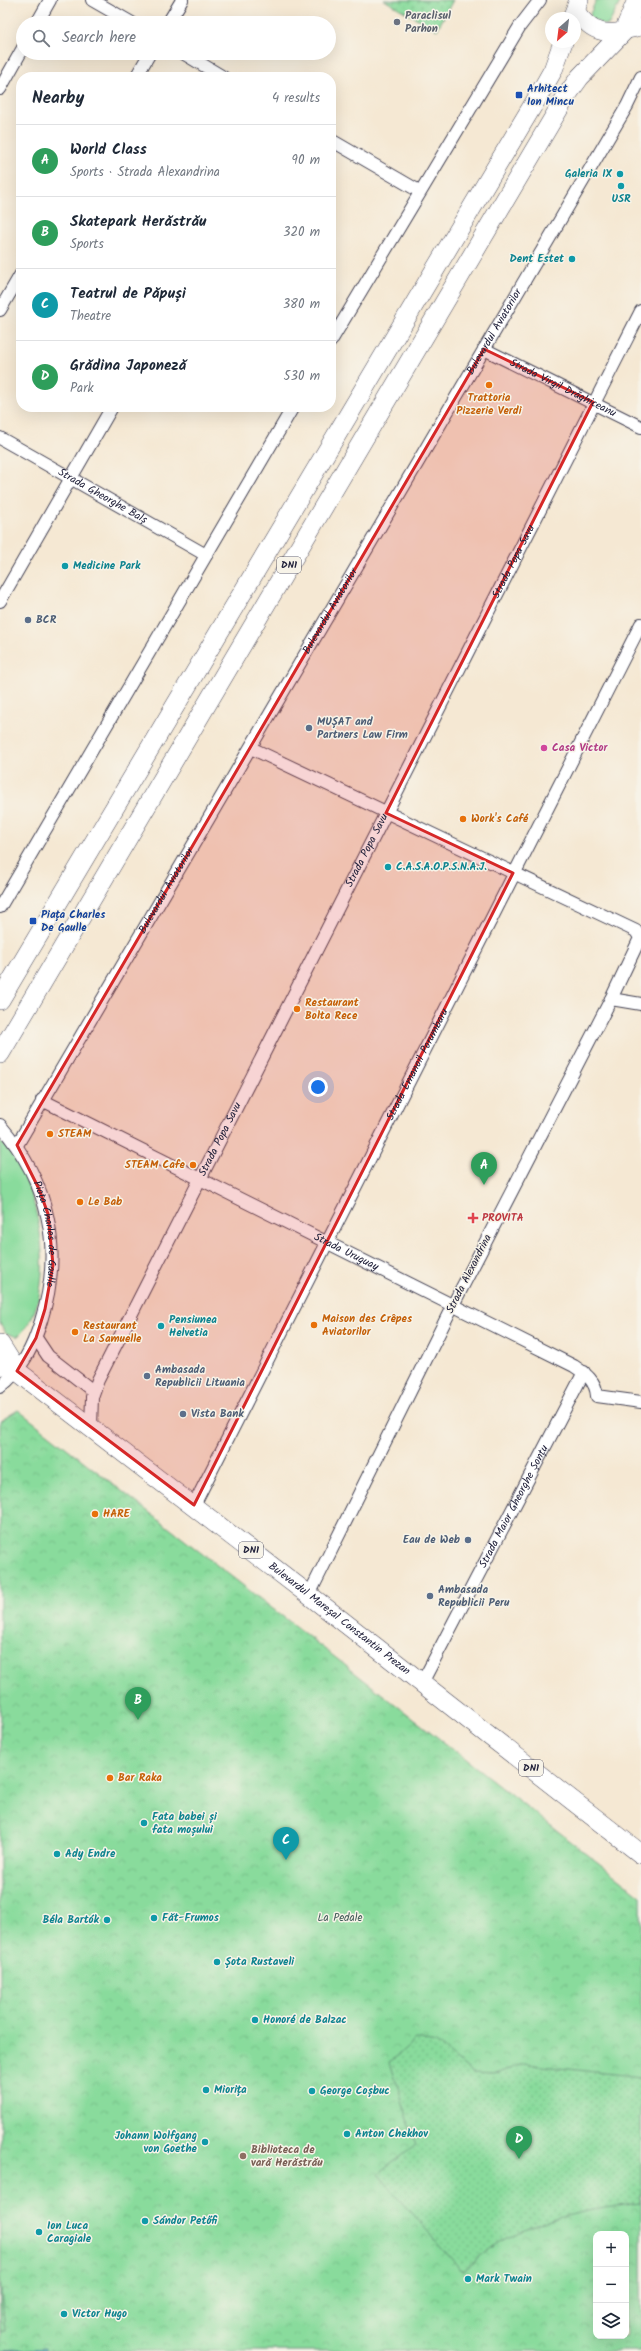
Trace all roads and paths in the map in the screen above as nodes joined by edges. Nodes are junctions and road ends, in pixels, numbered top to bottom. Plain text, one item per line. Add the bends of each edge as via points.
1 (50, 0) edge
2 (92, 0) edge
3 (182, 0) edge
4 (540, 0) edge
5 (638, 0) edge
6 (641, 3) edge
7 (574, 7) edge
8 (41, 16) edge
9 (120, 16) edge
10 (172, 16) edge
11 (632, 29) edge
12 (561, 48) edge
13 (16, 60) edge
14 (146, 60) edge
15 (195, 60) edge
16 (139, 72) edge
17 (215, 72) edge
18 (641, 77) edge
19 (0, 89) edge
20 (336, 143) edge
21 (419, 192) junction
22 (16, 283) edge
23 (0, 310) edge
24 (641, 311) edge
25 (336, 333) edge
26 (484, 349) junction
27 (593, 402) junction
28 (109, 412) edge
29 (290, 412) edge
30 (641, 426) edge
31 (0, 438) edge
32 (71, 479) junction
33 (206, 555) junction
34 (0, 601) edge
35 (641, 624) edge
36 (251, 748) junction
37 (386, 813) junction
38 (513, 873) junction
39 (0, 907) edge
40 (611, 999) junction
41 (0, 1000) edge
42 (641, 1004) edge
43 (0, 1054) edge
44 (42, 1100) junction
45 (0, 1125) edge
46 (17, 1144) junction
47 (201, 1179) junction
48 (328, 1243) junction
49 (453, 1305) junction
50 (36, 1338) junction
51 (0, 1344) edge
52 (8, 1368) edge
53 (584, 1372) junction
54 (0, 1387) edge
55 (93, 1391) junction
56 (641, 1402) edge
57 (90, 1427) junction
58 (194, 1506) junction
59 (309, 1594) junction
60 (422, 1683) junction
61 (641, 1854) edge

1 - 8 street
2 - 9 street
3 - 10 street
4 - 21 street via 520,26
5 - 6 main road
5 - 11 main road
7 - 11 main road via 587,25 594,30 602,33
11 - 43 main road, DN1 via 580,77 563,102
12 - 41 main road, DN1 via 536,100
13 - 19 street
14 - 16 street
15 - 17 street
18 - 26 street, Bulevardul Aviatorilor
20 - 21 street
21 - 25 street
22 - 23 street
24 - 27 street, Strada Popa Savu
26 - 27 street, Strada Virgil Drăghiceanu
26 - 36 street, Bulevardul Aviatorilor
27 - 30 street, Strada Virgil Drăghiceanu
27 - 37 street, Strada Popa Savu
28 - 32 street
29 - 33 street
31 - 32 street, Strada Gheorghe Balș
32 - 33 street, Strada Gheorghe Balș
32 - 34 street
33 - 39 street
35 - 38 street, Strada Emanoil Porumbaru
36 - 37 street
36 - 44 street, Bulevardul Aviatorilor
37 - 38 street
37 - 47 street, Strada Popa Savu
38 - 40 street, Strada Alexandrina via 636,931 639,942
38 - 48 street, Strada Emanoil Porumbaru
40 - 42 street
40 - 49 street, Strada Alexandrina
44 - 46 street, Bulevardul Aviatorilor
44 - 47 street, Strada Uruguay
45 - 46 street, Piața Charles de Gaulle
46 - 50 street, Piața Charles de Gaulle via 39,1189 48,1214 52,1241 53,1265 50,1288
47 - 48 street, Strada Uruguay
47 - 55 street, Strada Popa Savu
48 - 49 street, Strada Uruguay
48 - 58 street, Strada Emanoil Porumbaru
49 - 53 street, Strada Uruguay
49 - 59 street, Strada Alexandrina
50 - 52 street, Piața Charles de Gaulle
50 - 55 street via 48,1356
51 - 52 main road
52 - 54 street, Piața Charles de Gaulle
52 - 57 main road, Bulevardul Mareșal Constantin Prezan / DN1
53 - 56 street, Strada Uruguay via 597,1386 597,1396
53 - 60 street, Strada Maior Gheorghe Șonțu
55 - 57 street
57 - 58 main road, Bulevardul Mareșal Constantin Prezan / DN1
58 - 59 main road, Bulevardul Mareșal Constantin Prezan / DN1
59 - 60 main road, Bulevardul Mareșal Constantin Prezan / DN1
60 - 61 main road, Bulevardul Mareșal Constantin Prezan / DN1

